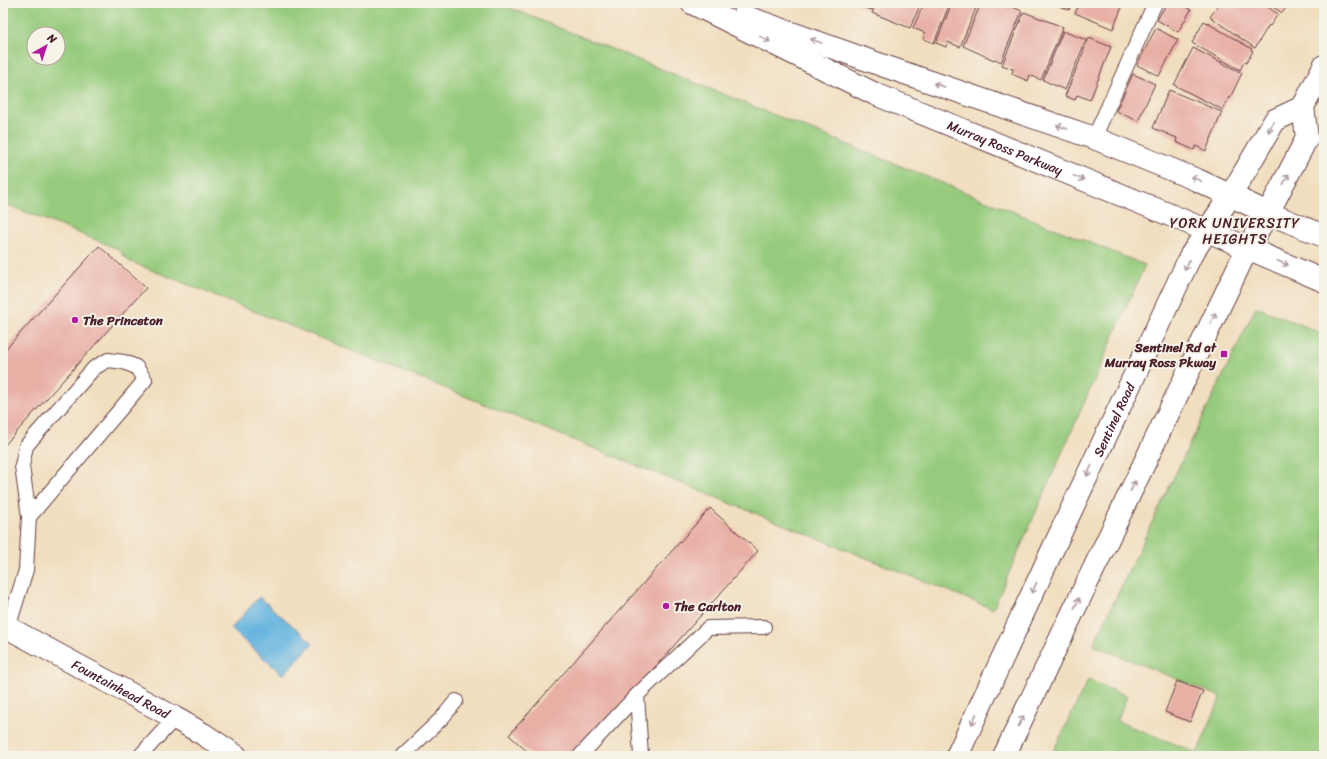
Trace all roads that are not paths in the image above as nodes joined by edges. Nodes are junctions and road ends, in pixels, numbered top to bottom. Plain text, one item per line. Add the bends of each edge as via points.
1 (692, 3) edge
2 (709, 3) edge
3 (1150, 4) edge
4 (1324, 66) edge
5 (1303, 107) junction
6 (1094, 138) junction
7 (1231, 195) junction
8 (1268, 213) junction
9 (1207, 232) junction
10 (1324, 236) edge
11 (1247, 249) junction
12 (1324, 281) edge
13 (29, 516) junction
14 (6, 626) edge
15 (764, 628) dead end
16 (637, 695) junction
17 (456, 701) dead end
18 (175, 718) junction
19 (140, 756) edge
20 (236, 756) edge
21 (402, 756) edge
22 (580, 756) edge
23 (641, 756) edge
24 (957, 756) edge
25 (1004, 756) edge

1 -> 9 street, Murray Ross Parkway via 875,94
6 -> 2 street
3 - 6 lane
4 - 5 street
5 -> 7 street, Sentinel Road via 1275,120
8 -> 5 street via 1307,138
7 -> 6 street
7 - 8 street
7 - 9 street, Sentinel Road
8 - 10 street
8 - 11 street
9 - 11 street, Murray Ross Parkway
9 -> 24 street, Sentinel Road via 1191,255 1050,552
11 -> 12 street, Murray Ross Parkway
25 -> 11 street
13 - 13 lane via 145,380 136,367 108,360 94,368 26,446 22,466
13 - 14 lane via 26,570
14 - 18 street, Fountainhead Road
15 - 16 lane via 708,628
16 - 22 lane
16 - 23 lane
17 - 21 lane
18 - 19 lane
18 - 20 street, Fountainhead Road

